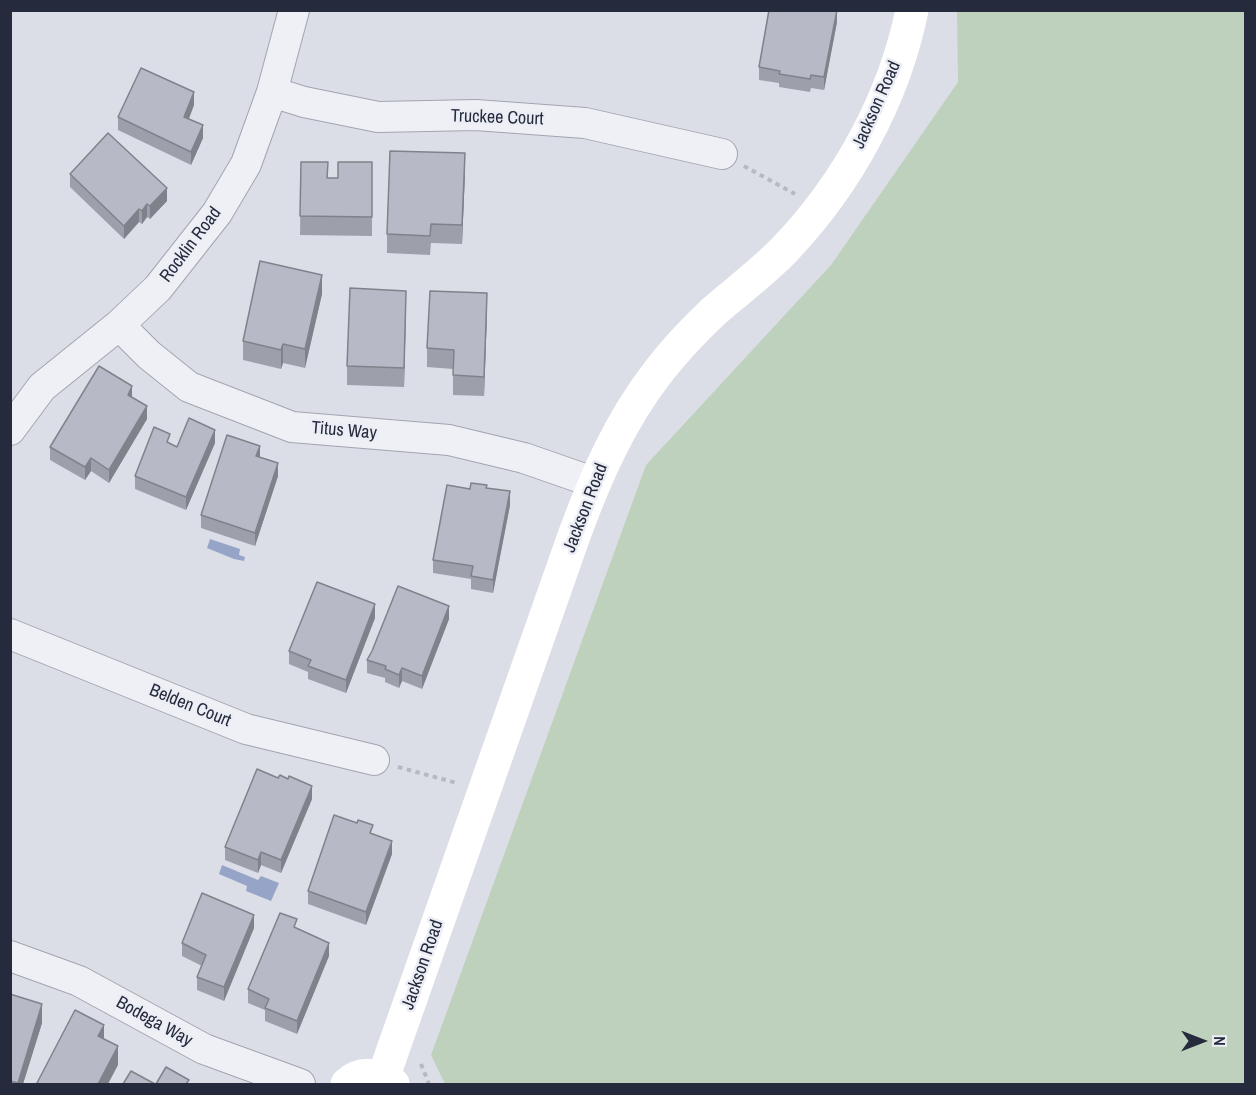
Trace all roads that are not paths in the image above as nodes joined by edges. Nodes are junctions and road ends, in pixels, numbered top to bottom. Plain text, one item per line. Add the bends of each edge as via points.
1 (294, 10) edge
2 (912, 10) edge
3 (272, 92) junction
4 (722, 154) road end
5 (119, 325) junction
6 (10, 430) edge
7 (593, 482) junction
8 (10, 634) edge
9 (374, 760) road end
10 (10, 956) edge
11 (388, 1081) edge
12 (300, 1084) edge
13 (347, 1084) edge

1 - 3 street, Rocklin Road
2 - 7 street, Jackson Road via 876,117 831,193 785,248 684,341 657,373 627,418
3 - 4 street, Truckee Court via 378,117 476,115 585,123
3 - 5 street, Rocklin Road via 246,164 217,213 158,288
5 - 6 street, Rocklin Road via 42,387
5 - 7 street, Titus Way via 189,387 291,427 449,440 524,458
7 - 11 street, Jackson Road
8 - 9 street, Belden Court via 246,729
10 - 12 street, Bodega Way via 79,981 204,1049
11 - 13 street via 372,1075 360,1076

